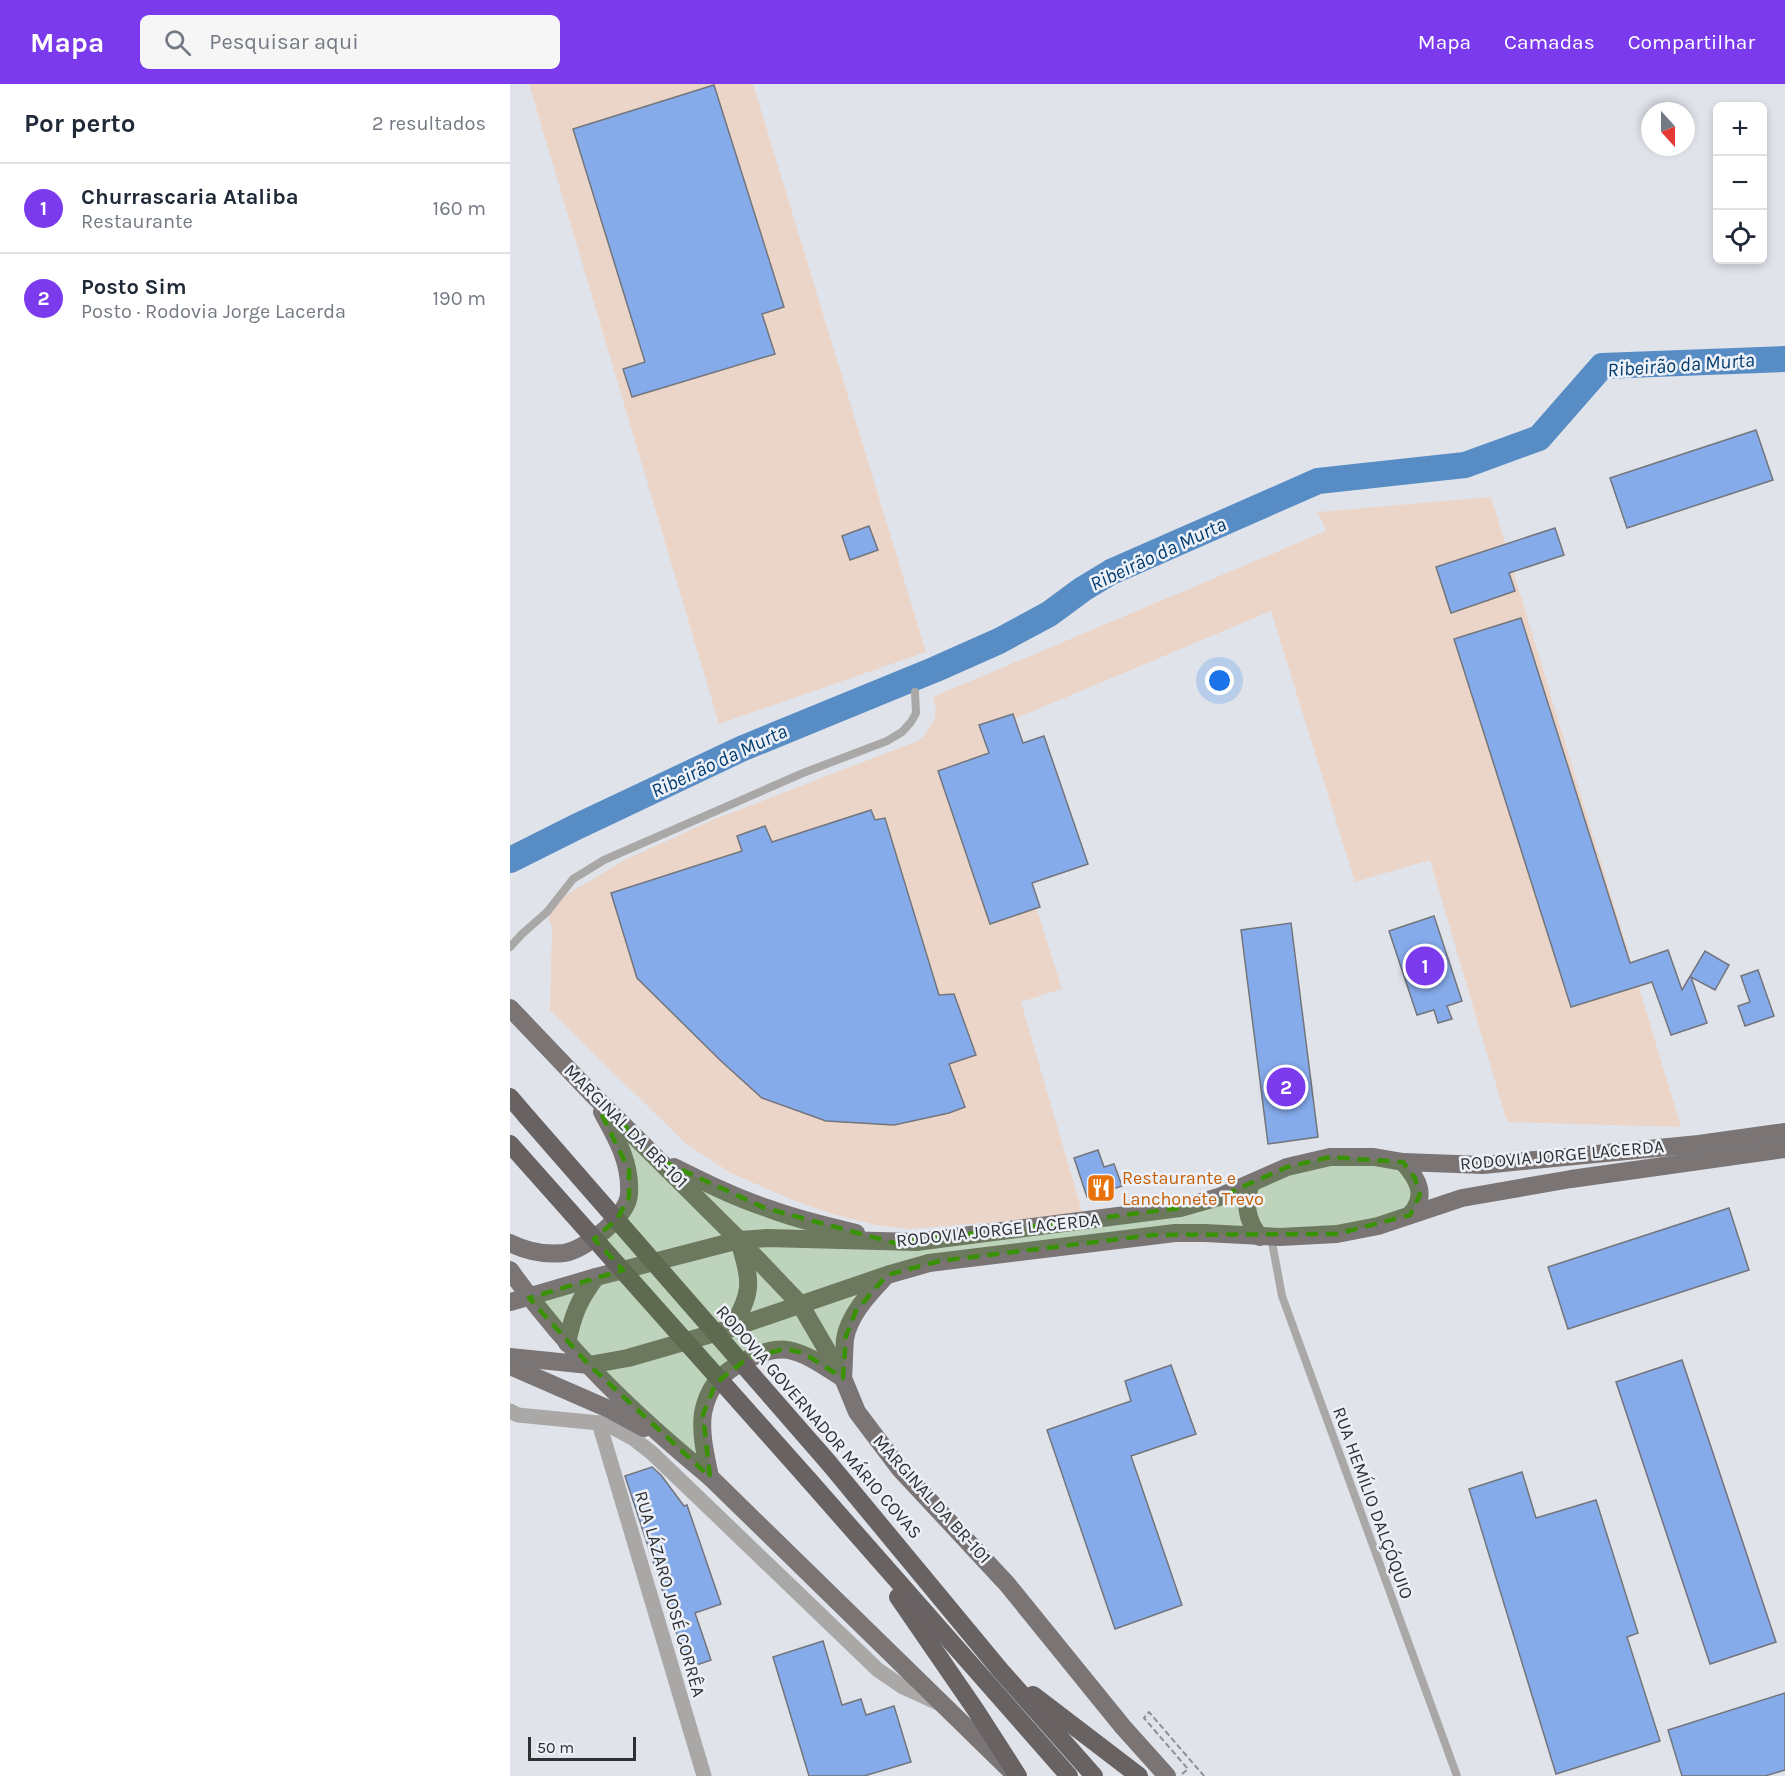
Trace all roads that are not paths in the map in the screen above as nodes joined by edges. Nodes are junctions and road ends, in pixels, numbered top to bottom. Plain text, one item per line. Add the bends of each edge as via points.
1 (915, 692) dead end
2 (510, 947) edge
3 (510, 1008) edge
4 (591, 1093) junction
5 (510, 1097) edge
6 (1785, 1132) edge
7 (510, 1144) edge
8 (1785, 1149) edge
9 (660, 1160) junction
10 (1403, 1162) junction
11 (1251, 1183) junction
12 (1410, 1215) junction
13 (1266, 1237) junction
14 (739, 1239) junction
15 (510, 1243) edge
16 (895, 1243) junction
17 (510, 1270) edge
18 (887, 1275) junction
19 (596, 1277) junction
20 (529, 1298) junction
21 (510, 1302) edge
22 (800, 1304) junction
23 (732, 1328) junction
24 (567, 1343) junction
25 (510, 1357) edge
26 (589, 1365) junction
27 (510, 1366) edge
28 (843, 1378) junction
29 (510, 1412) edge
30 (599, 1423) junction
31 (666, 1441) junction
32 (710, 1477) junction
33 (851, 1528) junction
34 (1001, 1671) junction
35 (942, 1705) junction
36 (704, 1776) edge
37 (1017, 1776) edge
38 (1069, 1776) edge
39 (1094, 1776) edge
40 (1139, 1776) edge
41 (1167, 1776) edge
42 (1457, 1776) edge

1 - 2 lane via 916,713 902,732 604,860 573,879 547,912
3 - 4 main road, MARGINAL DA BR-101
4 - 9 main road, MARGINAL DA BR-101
4 - 15 main road via 621,1146 628,1170 629,1197 617,1219 592,1240 566,1253 538,1253
5 - 34 highway, RODOVIA GOVERNADOR MÁRIO COVAS, bridge via 828,1462
6 - 10 main road, RODOVIA JORGE LACERDA via 1483,1166
7 - 33 highway, bridge
8 - 12 main road, RODOVIA JORGE LACERDA via 1474,1196
9 - 14 main road, MARGINAL DA BR-101
9 - 16 main road via 765,1208
10 - 11 main road, RODOVIA JORGE LACERDA via 1374,1157 1330,1157 1287,1167
10 - 12 main road via 1419,1188 1419,1202
11 - 13 main road via 1247,1211 1250,1221
11 - 16 main road, RODOVIA JORGE LACERDA via 1180,1208
12 - 13 main road, RODOVIA JORGE LACERDA via 1337,1234
13 - 18 main road, RODOVIA JORGE LACERDA via 1153,1235 940,1261
13 - 42 lane, RUA HEMÍLIO DALÇÓQUIO via 1282,1296
14 - 16 main road, RODOVIA JORGE LACERDA
14 - 19 main road, RODOVIA JORGE LACERDA
14 - 22 main road, MARGINAL DA BR-101
14 - 23 main road via 748,1269 749,1291
17 - 20 main road
18 - 22 main road, RODOVIA JORGE LACERDA
18 - 28 main road via 856,1311 846,1336
19 - 20 main road, RODOVIA JORGE LACERDA
19 - 24 main road via 574,1315
20 - 21 main road, RODOVIA JORGE LACERDA
20 - 24 main road
22 - 23 main road, RODOVIA JORGE LACERDA
22 - 28 main road, MARGINAL DA BR-101
23 - 26 main road, RODOVIA JORGE LACERDA
24 - 26 main road
25 - 26 main road, RODOVIA JORGE LACERDA
26 - 31 main road
27 - 31 main road via 611,1410
28 - 32 main road via 803,1353 785,1349 748,1358 730,1370 716,1383 703,1414 702,1434
28 - 41 main road, MARGINAL DA BR-101 via 857,1412 900,1469 1007,1584
29 - 30 street
30 - 35 street via 634,1439 652,1453 878,1670 903,1688
30 - 36 street, RUA LÁZARO JOSÉ CORRÊA
31 - 32 main road
32 - 35 main road
33 - 37 highway
33 - 38 highway
34 - 39 highway, RODOVIA GOVERNADOR MÁRIO COVAS
34 - 40 highway
35 - 37 main road

